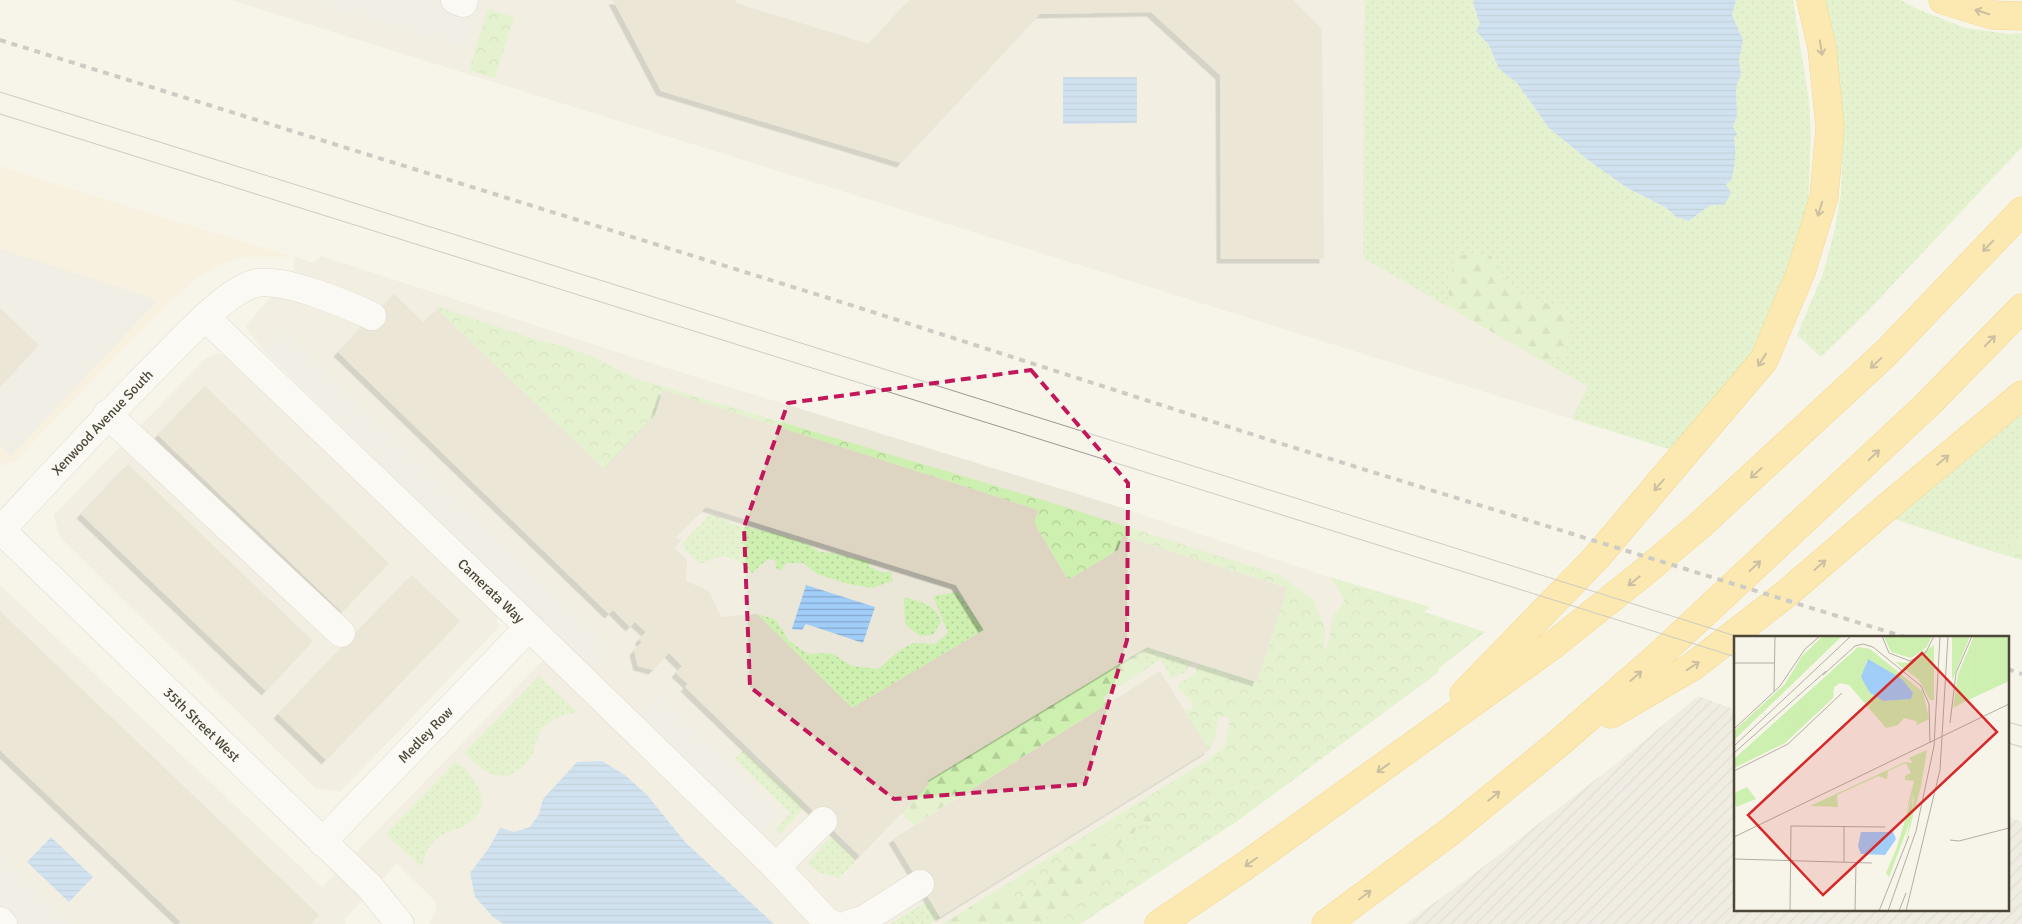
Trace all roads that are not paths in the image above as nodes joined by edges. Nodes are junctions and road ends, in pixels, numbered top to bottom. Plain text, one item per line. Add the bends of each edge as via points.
1 (456, 0) edge
2 (464, 0) edge
3 (1811, 0) edge
4 (1943, 0) edge
5 (2022, 16) edge
6 (2022, 211) edge
7 (2022, 308) edge
8 (372, 316) dead end
9 (205, 317) junction
10 (2022, 394) edge
11 (107, 414) junction
12 (0, 530) edge
13 (529, 627) junction
14 (340, 633) dead end
15 (1422, 739) junction
16 (1559, 743) junction
17 (823, 821) dead end
18 (322, 842) junction
19 (776, 867) junction
20 (920, 884) dead end
21 (0, 921) edge
22 (394, 922) edge
23 (3, 924) edge
24 (833, 924) edge
25 (849, 924) edge
26 (1159, 924) edge
27 (1326, 924) edge

1 - 2 street
3 -> 15 highway via 1822,48 1830,127 1824,197 1801,272 1764,360 1596,558
5 -> 4 highway via 1992,15
6 -> 15 highway via 1886,353 1698,526 1553,646
16 -> 7 highway via 1654,660 1808,516 1926,405
8 - 9 street, Xenwood Avenue South via 347,304 276,282 255,283
9 - 11 street, Xenwood Avenue South
9 - 13 street, Camerata Way
16 -> 10 highway via 1692,667 1786,594
11 - 12 street, Xenwood Avenue South
11 - 14 street
12 - 18 street, 35th Street West
13 - 18 street, Medley Row
13 - 19 street, Camerata Way
15 -> 26 highway
27 -> 16 highway
17 - 19 street
18 - 22 street, 35th Street West via 369,886
19 - 24 street, Camerata Way via 827,922
20 - 25 street via 863,920
21 - 23 street

